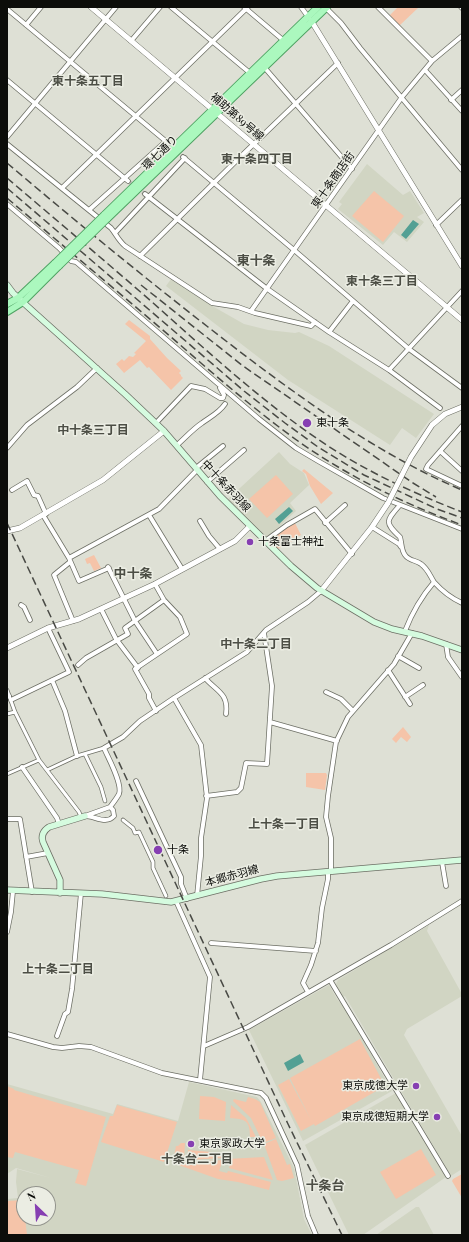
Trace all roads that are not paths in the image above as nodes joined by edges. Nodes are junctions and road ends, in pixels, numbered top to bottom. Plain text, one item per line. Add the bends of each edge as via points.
1 (42, 7) edge
2 (91, 7) edge
3 (116, 7) edge
4 (160, 7) edge
5 (171, 7) edge
6 (300, 7) edge
7 (318, 7) edge
8 (326, 7) edge
9 (378, 7) edge
10 (246, 8) edge
11 (7, 9) edge
12 (105, 19) junction
13 (310, 19) junction
14 (26, 25) junction
15 (462, 36) edge
16 (283, 40) junction
17 (131, 41) junction
18 (212, 42) junction
19 (432, 61) junction
20 (69, 62) junction
21 (338, 63) junction
22 (264, 67) junction
23 (425, 70) junction
24 (250, 72) junction
25 (175, 78) junction
26 (7, 80) edge
27 (462, 90) edge
28 (402, 97) junction
29 (451, 100) junction
30 (35, 103) junction
31 (295, 104) junction
32 (215, 111) junction
33 (462, 111) edge
34 (135, 116) junction
35 (378, 130) junction
36 (7, 138) edge
37 (7, 144) edge
38 (254, 144) junction
39 (96, 155) junction
40 (352, 169) junction
41 (462, 170) edge
42 (126, 179) junction
43 (214, 183) junction
44 (62, 188) junction
45 (146, 196) junction
46 (462, 200) edge
47 (7, 204) edge
48 (326, 205) junction
49 (89, 210) junction
50 (177, 220) junction
51 (436, 224) junction
52 (115, 233) junction
53 (294, 250) junction
54 (140, 256) junction
55 (462, 266) edge
56 (7, 285) edge
57 (266, 288) junction
58 (462, 291) edge
59 (20, 300) junction
60 (353, 301) junction
61 (7, 304) edge
62 (447, 307) junction
63 (251, 311) junction
64 (7, 312) edge
65 (462, 320) edge
66 (315, 322) junction
67 (329, 332) junction
68 (409, 349) junction
69 (97, 368) junction
70 (389, 370) junction
71 (216, 382) junction
72 (462, 388) edge
73 (225, 404) dead end
74 (462, 407) edge
75 (440, 408) dead end
76 (156, 423) junction
77 (462, 426) edge
78 (164, 431) junction
79 (177, 445) junction
80 (223, 446) dead end
81 (7, 448) edge
82 (244, 450) dead end
83 (440, 451) junction
84 (196, 469) junction
85 (462, 471) edge
86 (207, 482) junction
87 (462, 486) edge
88 (12, 490) dead end
89 (345, 505) dead end
90 (400, 506) junction
91 (44, 515) junction
92 (149, 515) junction
93 (200, 522) dead end
94 (326, 523) junction
95 (250, 526) junction
96 (372, 527) junction
97 (462, 529) edge
98 (7, 531) edge
99 (265, 541) junction
100 (401, 547) junction
101 (220, 549) junction
102 (352, 554) junction
103 (70, 560) junction
104 (182, 569) junction
105 (434, 582) junction
106 (155, 584) junction
107 (321, 591) junction
108 (123, 598) junction
109 (164, 600) junction
110 (462, 603) edge
111 (22, 605) dead end
112 (100, 609) junction
113 (30, 620) dead end
114 (135, 621) junction
115 (73, 622) junction
116 (48, 628) junction
117 (405, 631) junction
118 (264, 633) junction
119 (412, 633) junction
120 (118, 640) junction
121 (446, 644) junction
122 (7, 648) edge
123 (462, 650) edge
124 (157, 654) junction
125 (398, 656) junction
126 (78, 665) dead end
127 (138, 668) junction
128 (420, 668) dead end
129 (388, 670) junction
130 (462, 677) edge
131 (205, 678) junction
132 (52, 680) junction
133 (423, 685) dead end
134 (7, 690) edge
135 (326, 692) dead end
136 (405, 697) junction
137 (9, 698) edge
138 (174, 698) junction
139 (410, 704) dead end
140 (156, 711) junction
141 (353, 711) junction
142 (15, 712) junction
143 (7, 714) edge
144 (226, 714) dead end
145 (270, 722) junction
146 (337, 741) junction
147 (104, 748) junction
148 (85, 754) junction
149 (77, 756) junction
150 (39, 760) junction
151 (22, 767) junction
152 (47, 770) junction
153 (7, 774) edge
154 (136, 781) dead end
155 (206, 796) junction
156 (105, 801) dead end
157 (110, 807) junction
158 (83, 817) junction
159 (7, 819) edge
160 (123, 820) dead end
161 (59, 824) junction
162 (48, 853) junction
163 (26, 857) junction
164 (462, 860) edge
165 (442, 862) junction
166 (329, 872) junction
167 (446, 886) dead end
168 (10, 891) edge
169 (32, 892) junction
170 (60, 893) junction
171 (81, 893) junction
172 (166, 896) dead end
173 (197, 896) junction
174 (187, 899) junction
175 (462, 901) edge
176 (176, 902) junction
177 (7, 932) edge
178 (211, 943) dead end
179 (316, 951) junction
180 (330, 980) junction
181 (308, 992) junction
182 (7, 1034) edge
183 (57, 1036) dead end
184 (204, 1046) junction
185 (200, 1080) junction
186 (448, 1176) dead end
187 (316, 1235) edge

1 - 14 street
2 - 12 street, 補助第89号線
3 - 12 street
4 - 17 street
5 - 18 street
6 - 13 street
7 - 13 main road, 環七通り
8 - 13 main road, 環七通り
8 - 28 street
9 - 19 street
10 - 16 street
10 - 18 street
11 - 14 street
12 - 17 street, 補助第89号線
12 - 20 street
13 - 16 main road, 環七通り
13 - 21 street
13 - 22 main road, 環七通り
14 - 20 street
15 - 19 street, 東十条商店街
16 - 24 main road, 環七通り
17 - 25 street, 補助第89号線
18 - 24 street
18 - 25 street
19 - 23 street, 東十条商店街
20 - 30 street
20 - 34 street
21 - 31 street
21 - 35 street
22 - 31 street
22 - 32 main road, 環七通り
23 - 28 street, 東十条商店街
23 - 29 street
24 - 32 main road, 環七通り
25 - 32 street, 補助第89号線
25 - 34 street
26 - 30 street
27 - 29 street
28 - 35 street, 東十条商店街
28 - 41 street
29 - 33 street
30 - 36 street
30 - 39 street
31 - 38 street
31 - 40 street
32 - 38 street, 補助第89号線
32 - 59 main road, 環七通り, bridge
34 - 39 street
34 - 42 street via 166,142
35 - 40 street, 東十条商店街
35 - 51 street
37 - 44 street
38 - 43 street
38 - 48 street, 補助第89号線
39 - 42 street
39 - 44 street
40 - 48 street, 東十条商店街
42 - 49 street
43 - 45 street via 184,158
43 - 50 street
43 - 53 street
44 - 49 street
45 - 50 street
45 - 52 street
46 - 51 street
47 - 71 street
48 - 53 street, 東十条商店街
48 - 62 street, 補助第89号線
49 - 52 street
50 - 54 street
50 - 57 street
51 - 55 street
52 - 54 street via 124,246
53 - 57 street, 東十条商店街
53 - 60 street
54 - 63 street via 212,303
56 - 59 main road, 中十条赤羽線
57 - 63 street, 東十条商店街
57 - 66 street
58 - 62 street
59 - 61 main road, 環七通り
59 - 64 main road, 環七通り
59 - 69 main road, 中十条赤羽線
60 - 67 street
60 - 68 street
62 - 65 street, 補助第89号線
62 - 68 street
63 - 66 street via 311,326
66 - 67 street
67 - 70 street
68 - 70 street
68 - 72 street
69 - 76 main road, 中十条赤羽線
69 - 81 street via 77,387 27,425
70 - 75 street
71 - 76 street via 224,395 223,398 205,389 191,386
71 - 90 street via 296,448
73 - 79 street
74 - 96 street, bridge via 445,414 432,425
76 - 78 main road, 中十条赤羽線
77 - 83 street
78 - 79 main road, 中十条赤羽線
78 - 91 street via 103,480
79 - 84 main road, 中十条赤羽線
80 - 84 street
82 - 86 street
83 - 85 street
83 - 87 street via 426,469
84 - 86 main road, 中十条赤羽線
84 - 92 street via 159,509
86 - 95 main road, 中十条赤羽線
88 - 91 street via 27,481 34,495 38,496
89 - 94 street
90 - 97 street
90 - 100 street via 389,522 390,527 400,537
91 - 98 street via 19,529
91 - 103 street
92 - 103 street
92 - 104 street
93 - 101 street
94 - 99 street via 315,509
94 - 102 street
95 - 99 main road, 中十条赤羽線
95 - 101 street via 235,541
96 - 100 street
96 - 102 street
99 - 107 main road, 中十条赤羽線
100 - 105 street via 407,558 421,564
101 - 104 street
102 - 107 street
103 - 108 street via 80,581 109,567
103 - 115 street via 54,576
104 - 106 street
105 - 110 street
105 - 117 street via 418,604
106 - 108 street
106 - 109 street
107 - 117 main road, 中十条赤羽線 via 374,622
107 - 118 street
108 - 112 street
108 - 114 street
109 - 114 street
109 - 124 street via 180,617 187,634
111 - 113 street
112 - 115 street
112 - 120 street
114 - 120 street via 125,628 128,634
114 - 124 street
115 - 116 street
116 - 122 street
116 - 132 street via 69,672
117 - 119 main road, 中十条赤羽線
118 - 131 street via 247,652
118 - 145 street via 272,686
119 - 121 main road, 中十条赤羽線
119 - 125 street
120 - 126 street
120 - 127 street
121 - 123 main road, 中十条赤羽線
121 - 130 street via 448,657
124 - 127 street
125 - 128 street
125 - 129 street
127 - 140 street via 135,669
129 - 136 street
129 - 141 street
131 - 138 street
131 - 144 street via 224,696 227,704
132 - 137 street
132 - 149 street via 65,711
133 - 136 street
134 - 137 street
135 - 141 street via 341,699
136 - 139 street
137 - 142 street
138 - 140 street
138 - 155 street via 201,745
140 - 147 street via 140,721 123,737
141 - 146 street
142 - 143 street
142 - 150 street
145 - 146 street
145 - 155 street via 267,764 246,763 238,792
146 - 166 street via 326,817 331,838
147 - 148 street
147 - 157 street via 120,790
148 - 149 street
148 - 156 street
149 - 152 street
150 - 151 street
150 - 152 street
151 - 153 street
151 - 161 street
152 - 158 street
154 - 174 street via 181,877
155 - 173 street
157 - 158 street
157 - 158 street via 114,812 113,818 103,821 90,816
158 - 161 main road
159 - 163 street via 20,819
160 - 172 street via 135,833 139,832 153,862 152,868
161 - 162 main road via 49,827 43,833 42,839
162 - 163 street
162 - 170 main road via 60,880
163 - 169 street
164 - 165 main road, 本郷赤羽線
165 - 166 main road, 本郷赤羽線
165 - 167 street
166 - 173 main road, 本郷赤羽線 via 269,877
166 - 179 street
168 - 169 main road, 本郷赤羽線
168 - 177 street via 11,912
169 - 170 main road, 本郷赤羽線
170 - 171 main road, 本郷赤羽線
171 - 176 main road, 本郷赤羽線
171 - 183 street via 72,989 68,1012
173 - 174 main road, 本郷赤羽線
174 - 176 main road, 本郷赤羽線
175 - 180 street
176 - 184 street via 210,978
178 - 179 street
179 - 181 street via 303,983
180 - 181 street
180 - 186 street
181 - 184 street via 244,1029
182 - 185 street via 53,1047 91,1047 162,1073
184 - 185 street
185 - 187 street via 261,1093 266,1098 297,1165 308,1216

